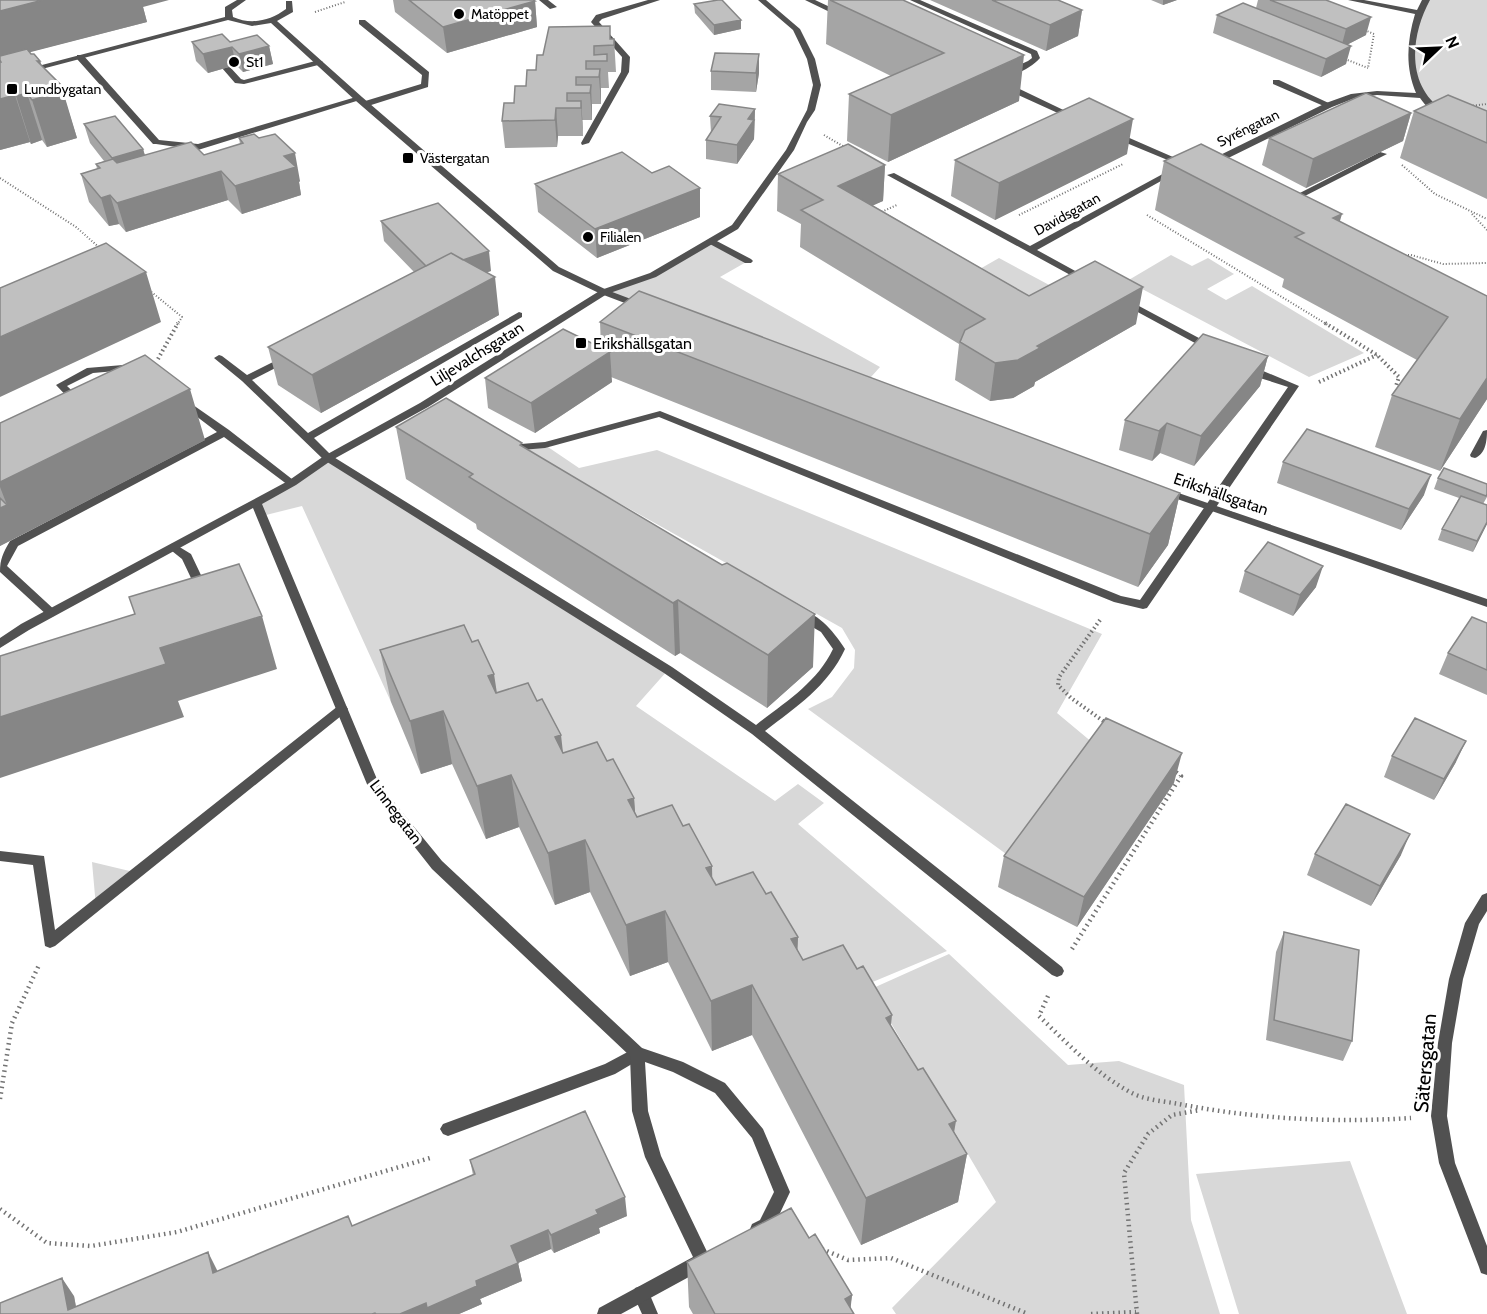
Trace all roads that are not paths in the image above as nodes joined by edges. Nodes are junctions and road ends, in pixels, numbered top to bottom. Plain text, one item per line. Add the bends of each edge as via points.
1 (242, 0) edge
2 (300, 0) edge
3 (543, 0) edge
4 (656, 0) edge
5 (762, 0) edge
6 (809, 0) edge
7 (914, 0) edge
8 (1352, 0) edge
9 (1426, 0) edge
10 (286, 1) edge
11 (553, 7) dead end
12 (1418, 12) junction
13 (229, 18) junction
14 (850, 18) dead end
15 (272, 21) junction
16 (362, 22) dead end
17 (80, 57) junction
18 (319, 62) junction
19 (262, 67) edge
20 (226, 68) edge
21 (270, 75) junction
22 (1001, 76) edge
23 (0, 78) edge
24 (992, 81) edge
25 (1276, 82) dead end
26 (1423, 96) junction
27 (362, 101) junction
28 (1329, 105) junction
29 (1445, 115) edge
30 (1088, 123) edge
31 (1108, 132) edge
32 (585, 143) dead end
33 (1383, 154) edge
34 (1221, 156) junction
35 (1230, 161) edge
36 (1197, 164) junction
37 (891, 176) road end
38 (1287, 192) edge
39 (1296, 197) junction
40 (1305, 203) edge
41 (711, 241) junction
42 (1030, 250) junction
43 (748, 261) dead end
44 (1093, 284) edge
45 (604, 292) junction
46 (1110, 294) edge
47 (655, 311) edge
48 (519, 315) dead end
49 (1218, 352) edge
50 (298, 353) edge
51 (219, 358) dead end
52 (1237, 362) edge
53 (149, 373) edge
54 (246, 379) junction
55 (178, 397) edge
56 (88, 413) edge
57 (225, 432) junction
58 (1487, 433) edge
59 (307, 438) junction
60 (499, 448) edge
61 (521, 448) junction
62 (1475, 455) dead end
63 (328, 459) junction
64 (542, 460) edge
65 (292, 483) junction
66 (1157, 488) edge
67 (256, 502) junction
68 (1212, 507) junction
69 (173, 547) junction
70 (207, 602) edge
71 (1487, 603) edge
72 (795, 611) edge
73 (52, 613) junction
74 (0, 644) edge
75 (342, 709) junction
76 (756, 731) junction
77 (0, 856) edge
78 (1487, 899) edge
79 (1057, 972) road end
80 (637, 1053) junction
81 (448, 1129) dead end
82 (745, 1237) edge
83 (1487, 1267) edge
84 (641, 1294) junction
85 (604, 1314) edge
86 (650, 1314) edge

1 - 13 street via 228,9
2 - 10 street
3 - 11 street
4 - 32 street via 599,17 595,22 626,57 625,72
5 - 41 street, Liljevalchsgatan via 796,29 816,71 817,85 811,110 790,150 735,227
6 - 14 street
7 - 22 street via 1034,53 1036,58 1031,63
8 - 12 street
9 - 12 street
10 - 15 street via 290,10
12 - 26 street via 1411,72
13 - 15 street via 250,23
13 - 17 street
15 - 18 street
16 - 27 street via 426,74 425,86
17 - 23 street
17 - 27 street via 156,142 198,147
18 - 21 street
18 - 27 street
19 - 21 street
20 - 21 street via 244,82
24 - 30 street
25 - 28 street
26 - 28 street, Syréngatan via 1377,93
26 - 29 street via 1435,111
27 - 45 street via 556,269
28 - 34 street, Syréngatan
31 - 36 street via 1178,162
33 - 39 street
34 - 35 street
34 - 36 street, Syréngatan via 1210,163
36 - 42 street, Davidsgatan via 1167,174
37 - 42 street
38 - 39 street
39 - 40 street
41 - 43 street
41 - 45 street, Liljevalchsgatan via 653,275
42 - 44 street, Davidsgatan
45 - 47 street
45 - 63 street, Liljevalchsgatan via 428,407
46 - 49 street
48 - 59 street
50 - 54 street
51 - 54 street
52 - 68 street via 1294,386
53 - 56 street via 141,367 91,370 61,385
54 - 59 street
55 - 57 street
57 - 65 street
57 - 73 street via 14,544 1,567
58 - 62 street
59 - 63 street
60 - 61 street
61 - 64 street
61 - 68 street via 660,414 1116,598 1143,605
63 - 65 street, Liljevalchsgatan
63 - 76 street via 668,670
65 - 67 street, Liljevalchsgatan
66 - 68 street, Erikshällsgatan
67 - 69 street, Liljevalchsgatan
67 - 75 street, Linnegatan
68 - 71 street, Erikshällsgatan
69 - 70 street via 187,557
69 - 73 street, Liljevalchsgatan
72 - 76 street via 825,629 839,649 835,663
73 - 74 street, Liljevalchsgatan
75 - 77 street via 50,942 39,860
75 - 80 street, Linnegatan via 374,786 437,865
76 - 79 street
78 - 83 street, Sätersgatan via 1472,923 1456,979 1445,1043 1439,1116 1447,1162
80 - 81 street via 610,1069
80 - 82 street, Linnegatan via 678,1067 720,1088 758,1134 782,1192 766,1225
80 - 84 street via 640,1111 653,1157 709,1257
84 - 85 street
84 - 86 street

